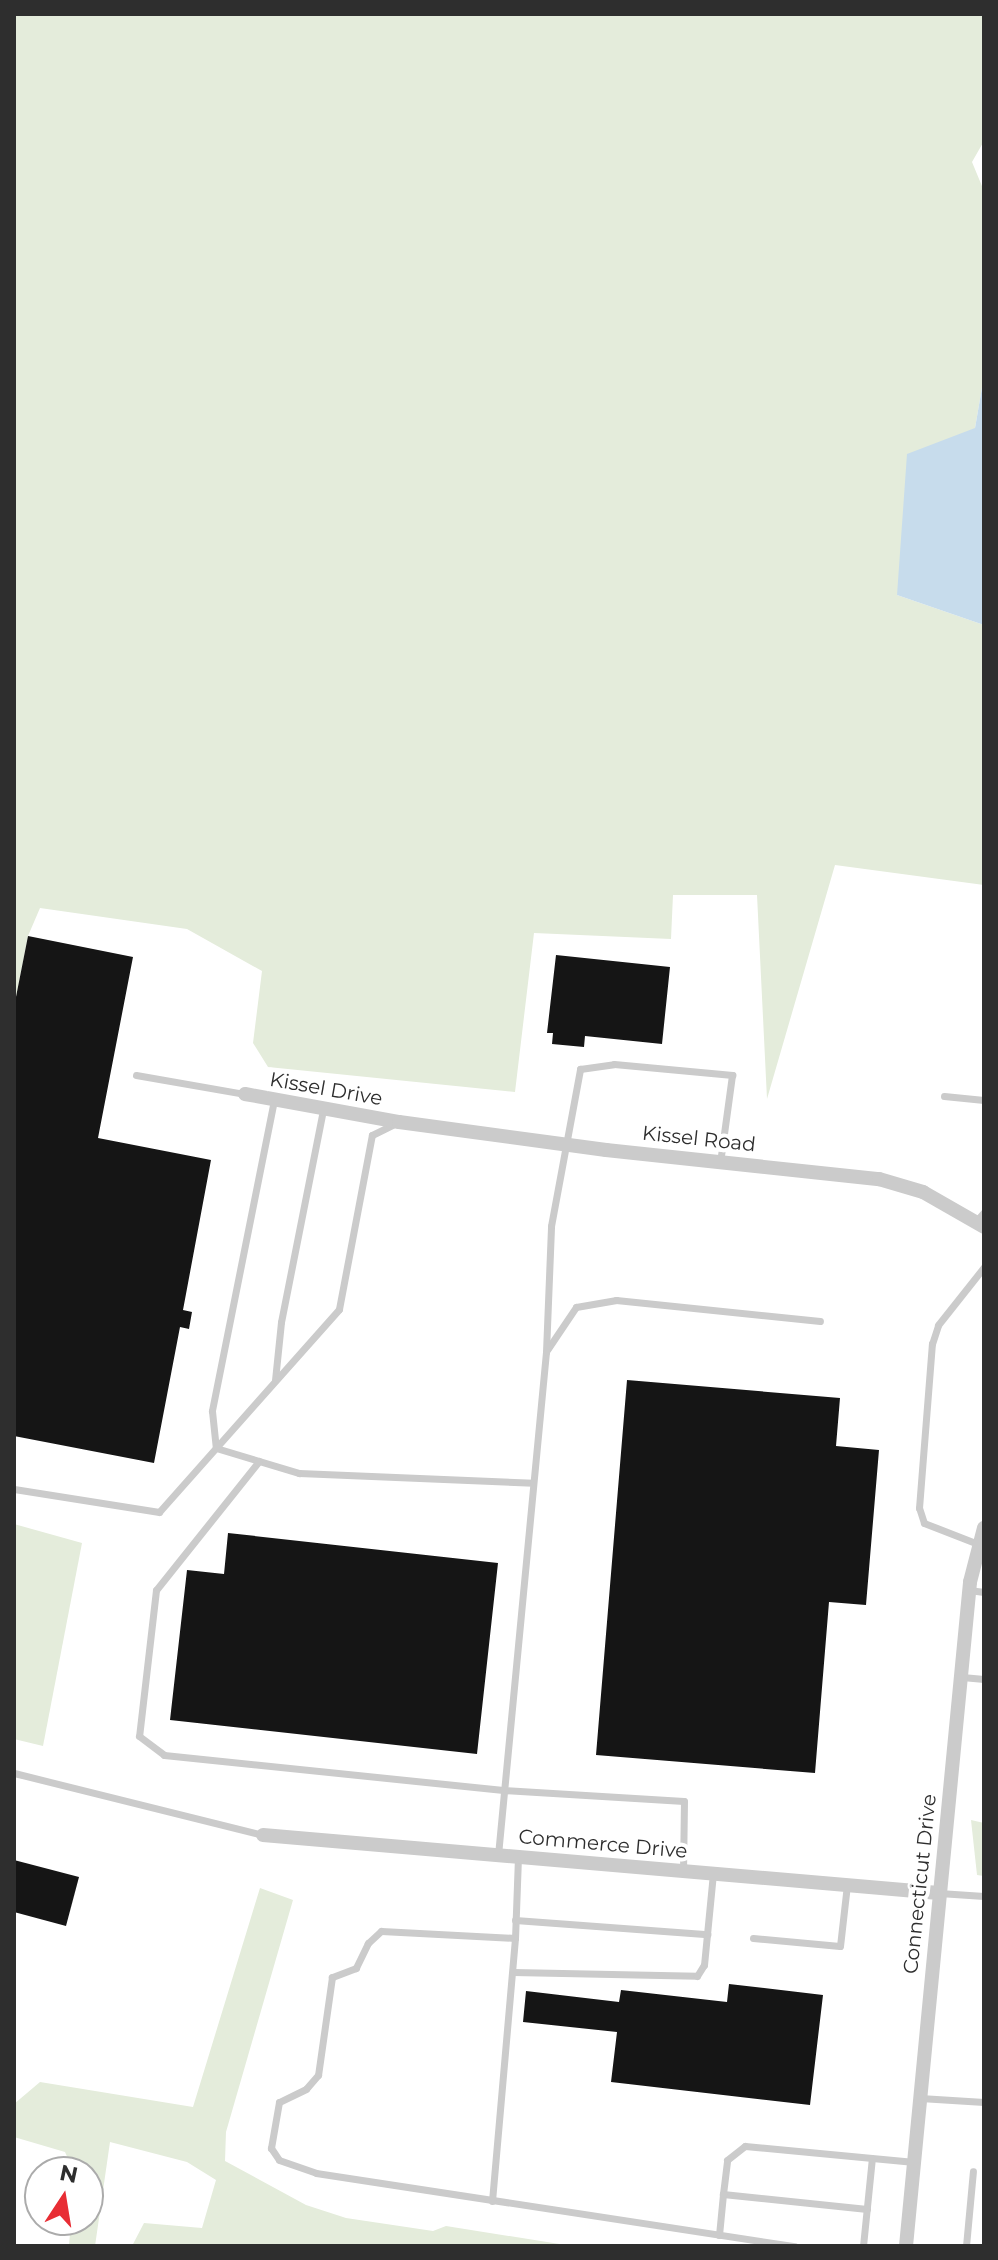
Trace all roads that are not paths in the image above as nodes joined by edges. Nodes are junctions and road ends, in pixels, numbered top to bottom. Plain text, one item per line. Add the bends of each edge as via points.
1 (136, 1075) dead end
2 (245, 1094) joint
3 (944, 1096) dead end
4 (274, 1100) junction
5 (984, 1100) edge
6 (323, 1109) junction
7 (399, 1122) junction
8 (565, 1143) junction
9 (720, 1163) junction
10 (981, 1220) edge
11 (984, 1267) edge
12 (820, 1321) dead end
13 (546, 1352) junction
14 (275, 1382) junction
15 (216, 1448) junction
16 (259, 1461) junction
17 (533, 1483) junction
18 (14, 1489) edge
19 (984, 1528) edge
20 (978, 1544) junction
21 (977, 1591) edge
22 (962, 1677) junction
23 (984, 1679) edge
24 (14, 1773) edge
25 (503, 1790) junction
26 (263, 1835) joint
27 (498, 1855) junction
28 (518, 1857) junction
29 (683, 1871) junction
30 (713, 1873) junction
31 (847, 1885) junction
32 (939, 1893) junction
33 (984, 1896) edge
34 (515, 1920) junction
35 (707, 1934) junction
36 (515, 1938) junction
37 (753, 1938) dead end
38 (513, 1972) junction
39 (920, 2098) junction
40 (984, 2102) edge
41 (872, 2158) junction
42 (914, 2162) junction
43 (973, 2171) dead end
44 (723, 2194) junction
45 (492, 2201) junction
46 (867, 2209) junction
47 (719, 2235) junction
48 (794, 2246) edge
49 (863, 2246) edge
50 (906, 2246) edge
51 (966, 2246) edge

1 - 2 lane
2 - 4 street, Kissel Drive
3 - 5 lane
4 - 6 street, Kissel Drive
4 - 15 lane via 212,1411
6 - 7 street, Kissel Drive
6 - 14 lane via 281,1322
7 - 8 street, Kissel Road
7 - 14 lane via 372,1135 339,1309
8 - 9 street, Kissel Road
8 - 9 lane via 580,1069 614,1064 732,1075
8 - 13 lane via 550,1241
9 - 10 street, Kissel Road via 879,1179 923,1192
11 - 20 lane via 938,1325 932,1344 919,1508 924,1523
12 - 13 lane via 616,1300 576,1307
13 - 17 lane
14 - 15 lane
15 - 16 lane
15 - 18 lane via 159,1512
16 - 17 lane via 299,1473
16 - 25 lane via 156,1590 139,1736 164,1755
17 - 25 lane
19 - 20 street, Connecticut Drive
20 - 21 street, Connecticut Drive
21 - 22 street, Connecticut Drive
22 - 23 lane
22 - 32 street, Connecticut Drive
24 - 26 lane
25 - 27 lane
25 - 29 lane via 684,1801
26 - 27 street, Commerce Drive
27 - 28 street, Commerce Drive
28 - 29 street, Commerce Drive
28 - 34 lane
29 - 30 street, Commerce Drive
30 - 31 street, Commerce Drive
30 - 35 lane
31 - 32 street, Commerce Drive
31 - 37 lane via 840,1946
32 - 33 lane
32 - 39 street, Connecticut Drive
34 - 35 lane
34 - 36 lane
35 - 38 lane via 703,1971 690,1979
36 - 38 lane
36 - 45 lane via 394,1930 373,1936 362,1962 332,1977 318,2075 306,2089 279,2102 271,2148 279,2160 316,2173
38 - 45 lane
39 - 40 lane
39 - 42 street, Connecticut Drive
41 - 42 lane
41 - 44 lane via 745,2146 729,2154
41 - 46 lane
42 - 50 street, Connecticut Drive
43 - 51 lane
44 - 46 lane
44 - 47 lane
45 - 47 lane
46 - 49 lane
47 - 48 lane

